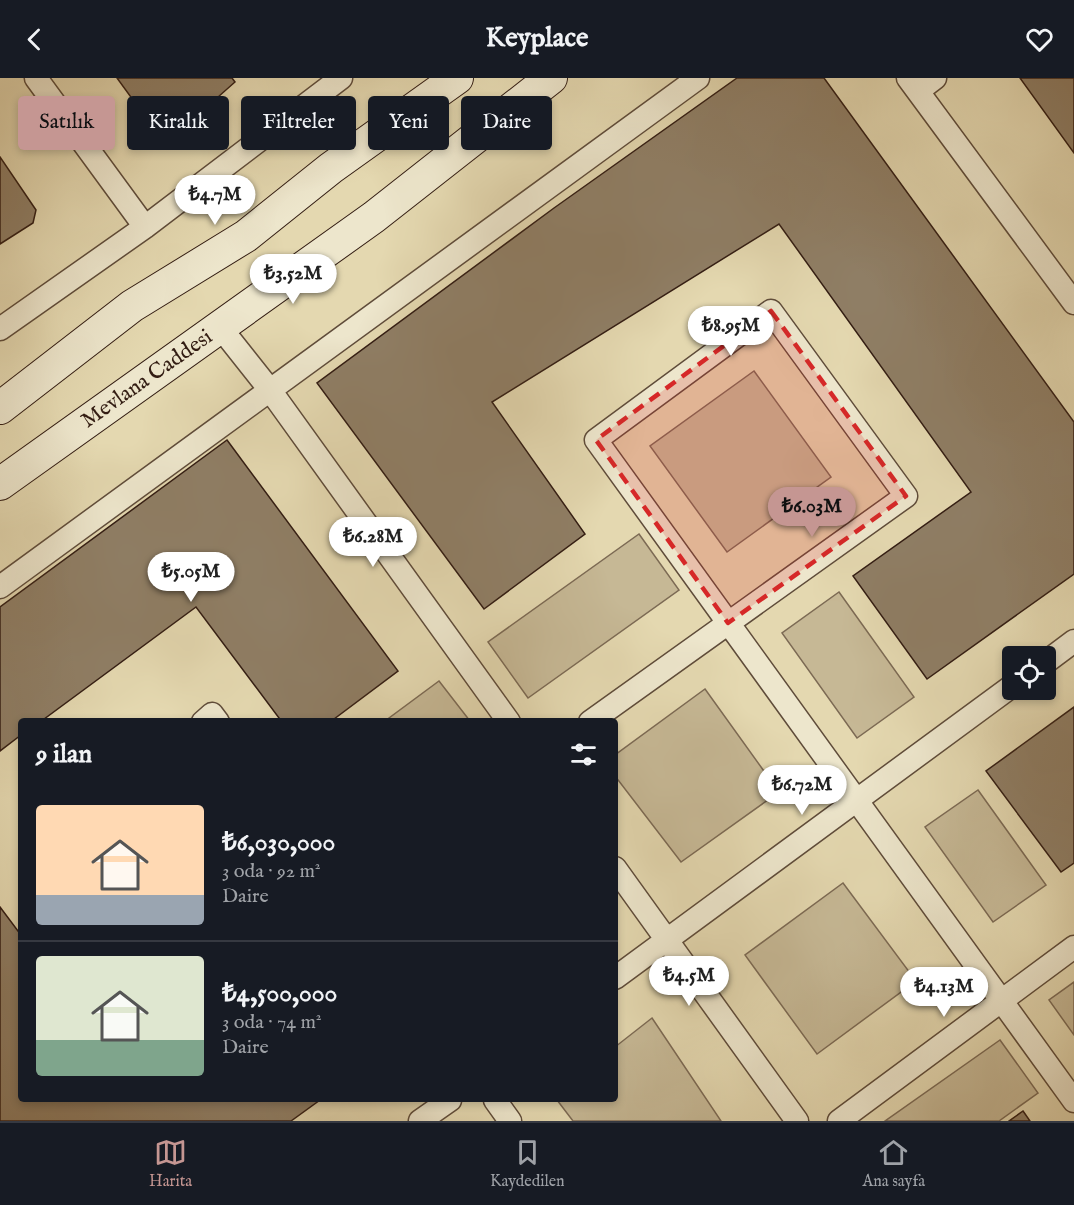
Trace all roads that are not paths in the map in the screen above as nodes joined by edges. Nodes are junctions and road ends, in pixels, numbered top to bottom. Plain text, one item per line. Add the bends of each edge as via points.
1 (36, 78) edge
2 (341, 78) edge
3 (457, 78) edge
4 (551, 78) edge
5 (698, 78) edge
6 (920, 82) edge
7 (145, 227) junction
8 (1074, 303) edge
9 (220, 327) junction
10 (0, 329) edge
11 (270, 390) junction
12 (0, 408) edge
13 (0, 484) edge
14 (0, 587) edge
15 (728, 623) junction
16 (1074, 641) edge
17 (1056, 654) edge
18 (1002, 693) edge
19 (506, 718) edge
20 (596, 718) edge
21 (857, 800) junction
22 (618, 872) edge
23 (667, 940) junction
24 (1074, 947) edge
25 (618, 976) edge
26 (1002, 1000) junction
27 (1074, 1101) edge
28 (447, 1102) edge
29 (496, 1102) edge
30 (420, 1121) edge
31 (510, 1121) edge
32 (797, 1121) edge
33 (839, 1121) edge

1 - 7 street
2 - 7 street
3 - 12 main road via 331,168 246,236 132,306
4 - 9 main road, Mevlana Caddesi via 374,217
5 - 11 street
6 - 8 street
7 - 10 street
9 - 11 street
9 - 13 main road, Mevlana Caddesi
11 - 14 street
11 - 19 street
15 - 15 street via 596,440 771,312 906,496
15 - 20 street
15 - 21 street
16 - 17 street
18 - 21 street
21 - 23 street
21 - 26 street
22 - 23 street
23 - 25 street
23 - 32 street
24 - 26 street
26 - 27 street
26 - 33 street
28 - 30 street
29 - 31 street

